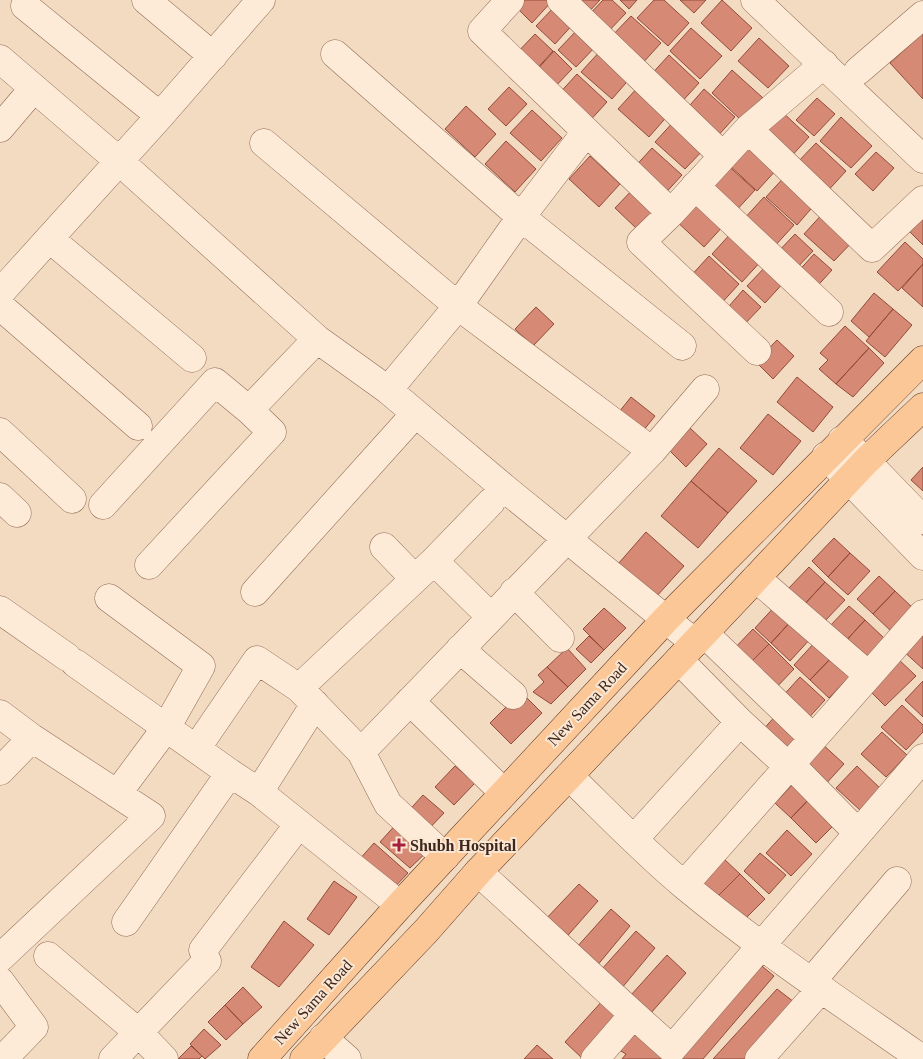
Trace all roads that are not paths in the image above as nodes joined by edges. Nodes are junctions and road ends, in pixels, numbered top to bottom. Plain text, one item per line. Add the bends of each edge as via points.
1 (146, 0) edge
2 (261, 0) edge
3 (510, 0) edge
4 (561, 0) edge
5 (755, 0) edge
6 (782, 0) edge
7 (26, 6) dead end
8 (923, 15) edge
9 (335, 54) dead end
10 (213, 56) junction
11 (0, 60) edge
12 (824, 64) junction
13 (858, 71) junction
14 (34, 88) junction
15 (160, 116) junction
16 (0, 128) edge
17 (748, 128) junction
18 (586, 132) junction
19 (923, 135) edge
20 (264, 143) dead end
21 (723, 156) junction
22 (923, 159) edge
23 (120, 161) junction
24 (695, 186) junction
25 (923, 200) edge
26 (671, 213) junction
27 (520, 217) junction
28 (50, 239) junction
29 (0, 293) edge
30 (0, 306) edge
31 (458, 306) junction
32 (829, 312) dead end
33 (317, 339) junction
34 (682, 346) dead end
35 (757, 351) dead end
36 (192, 358) dead end
37 (923, 360) edge
38 (704, 389) dead end
39 (388, 390) junction
40 (923, 407) edge
41 (249, 410) junction
42 (415, 414) junction
43 (138, 426) dead end
44 (0, 432) edge
45 (834, 448) junction
46 (652, 451) junction
47 (858, 471) junction
48 (72, 499) dead end
49 (491, 502) dead end
50 (103, 505) dead end
51 (923, 520) edge
52 (567, 538) junction
53 (384, 547) dead end
54 (923, 556) edge
55 (149, 565) dead end
56 (424, 569) junction
57 (756, 578) junction
58 (255, 592) dead end
59 (514, 592) junction
60 (109, 598) dead end
61 (0, 610) edge
62 (923, 614) edge
63 (491, 617) junction
64 (666, 619) junction
65 (560, 638) dead end
66 (693, 645) junction
67 (460, 649) junction
68 (868, 675) junction
69 (513, 695) dead end
70 (307, 696) junction
71 (410, 701) junction
72 (0, 714) edge
73 (740, 722) junction
74 (166, 728) junction
75 (32, 738) junction
76 (813, 738) junction
77 (196, 749) junction
78 (361, 752) junction
79 (923, 758) edge
80 (789, 767) junction
81 (0, 771) edge
82 (230, 773) junction
83 (569, 776) junction
84 (494, 783) dead end
85 (259, 792) junction
86 (118, 794) junction
87 (299, 824) junction
88 (858, 833) junction
89 (634, 839) junction
90 (445, 856) junction
91 (478, 872) junction
92 (897, 881) dead end
93 (684, 886) junction
94 (400, 905) junction
95 (126, 922) dead end
96 (760, 945) junction
97 (48, 956) dead end
98 (0, 958) edge
99 (0, 981) edge
100 (816, 985) junction
101 (634, 1015) junction
102 (139, 1033) junction
103 (323, 1038) junction
104 (3, 1059) edge
105 (113, 1059) edge
106 (164, 1059) edge
107 (262, 1059) edge
108 (304, 1059) edge
109 (347, 1059) edge
110 (595, 1059) edge
111 (758, 1059) edge
112 (922, 1059) edge

1 - 10 street
2 - 10 street
3 - 18 street via 482,31
4 - 21 street
5 - 12 street
6 - 13 street
7 - 15 street
8 - 13 street
9 - 27 street
10 - 15 street
11 - 14 street
12 - 17 street
12 - 22 street
13 - 19 street
14 - 16 street
14 - 23 street
15 - 23 street
17 - 21 street
17 - 25 street via 872,248
18 - 26 street
18 - 27 street
20 - 31 street
21 - 24 street
23 - 28 street
23 - 33 street
24 - 26 street
24 - 32 street
26 - 35 street via 641,242
27 - 31 street
27 - 34 street
28 - 29 street
28 - 36 street
30 - 43 street
31 - 39 street
31 - 46 street
33 - 39 street
33 - 41 street
37 - 45 main road, New Sama Road
38 - 46 street
39 - 42 street
40 - 47 main road, New Sama Road
41 - 50 street via 215,382
41 - 55 street via 272,432
42 - 52 street
42 - 58 street
44 - 48 street
45 - 47 street
45 - 64 main road, New Sama Road
46 - 52 street
47 - 51 street
47 - 54 street
47 - 57 main road, New Sama Road
49 - 56 street
52 - 59 street
52 - 64 street
53 - 56 street
56 - 63 street
56 - 70 street
57 - 66 main road, New Sama Road
57 - 68 street
59 - 63 street
59 - 65 street
60 - 74 street via 201,666
61 - 74 street
62 - 68 street
63 - 67 street
64 - 66 street
64 - 90 main road, New Sama Road
66 - 73 street
66 - 76 street
66 - 83 main road, New Sama Road
67 - 69 street
67 - 71 street
68 - 76 street
70 - 77 street via 257,660
70 - 78 street
70 - 85 street
71 - 78 street
71 - 84 street
72 - 75 street
73 - 80 street
73 - 89 street
74 - 77 street
74 - 86 street
75 - 81 street
75 - 86 street
76 - 80 street
77 - 82 street
78 - 90 street via 388,804
79 - 88 street
80 - 88 street via 799,773
80 - 93 street
82 - 85 street
82 - 95 street
83 - 89 street
83 - 91 main road, New Sama Road
85 - 87 street
86 - 98 street via 151,816
87 - 94 street
87 - 102 street via 205,956
88 - 96 street
89 - 93 street
90 - 94 main road, New Sama Road
91 - 101 street
91 - 103 main road, New Sama Road
92 - 100 street
93 - 96 street
94 - 107 main road, New Sama Road
96 - 100 street
96 - 101 street via 672,1049
97 - 102 street
99 - 104 street via 34,1027
100 - 111 street
100 - 112 street
101 - 110 street
102 - 105 street
102 - 106 street
103 - 108 main road, New Sama Road
103 - 109 street

